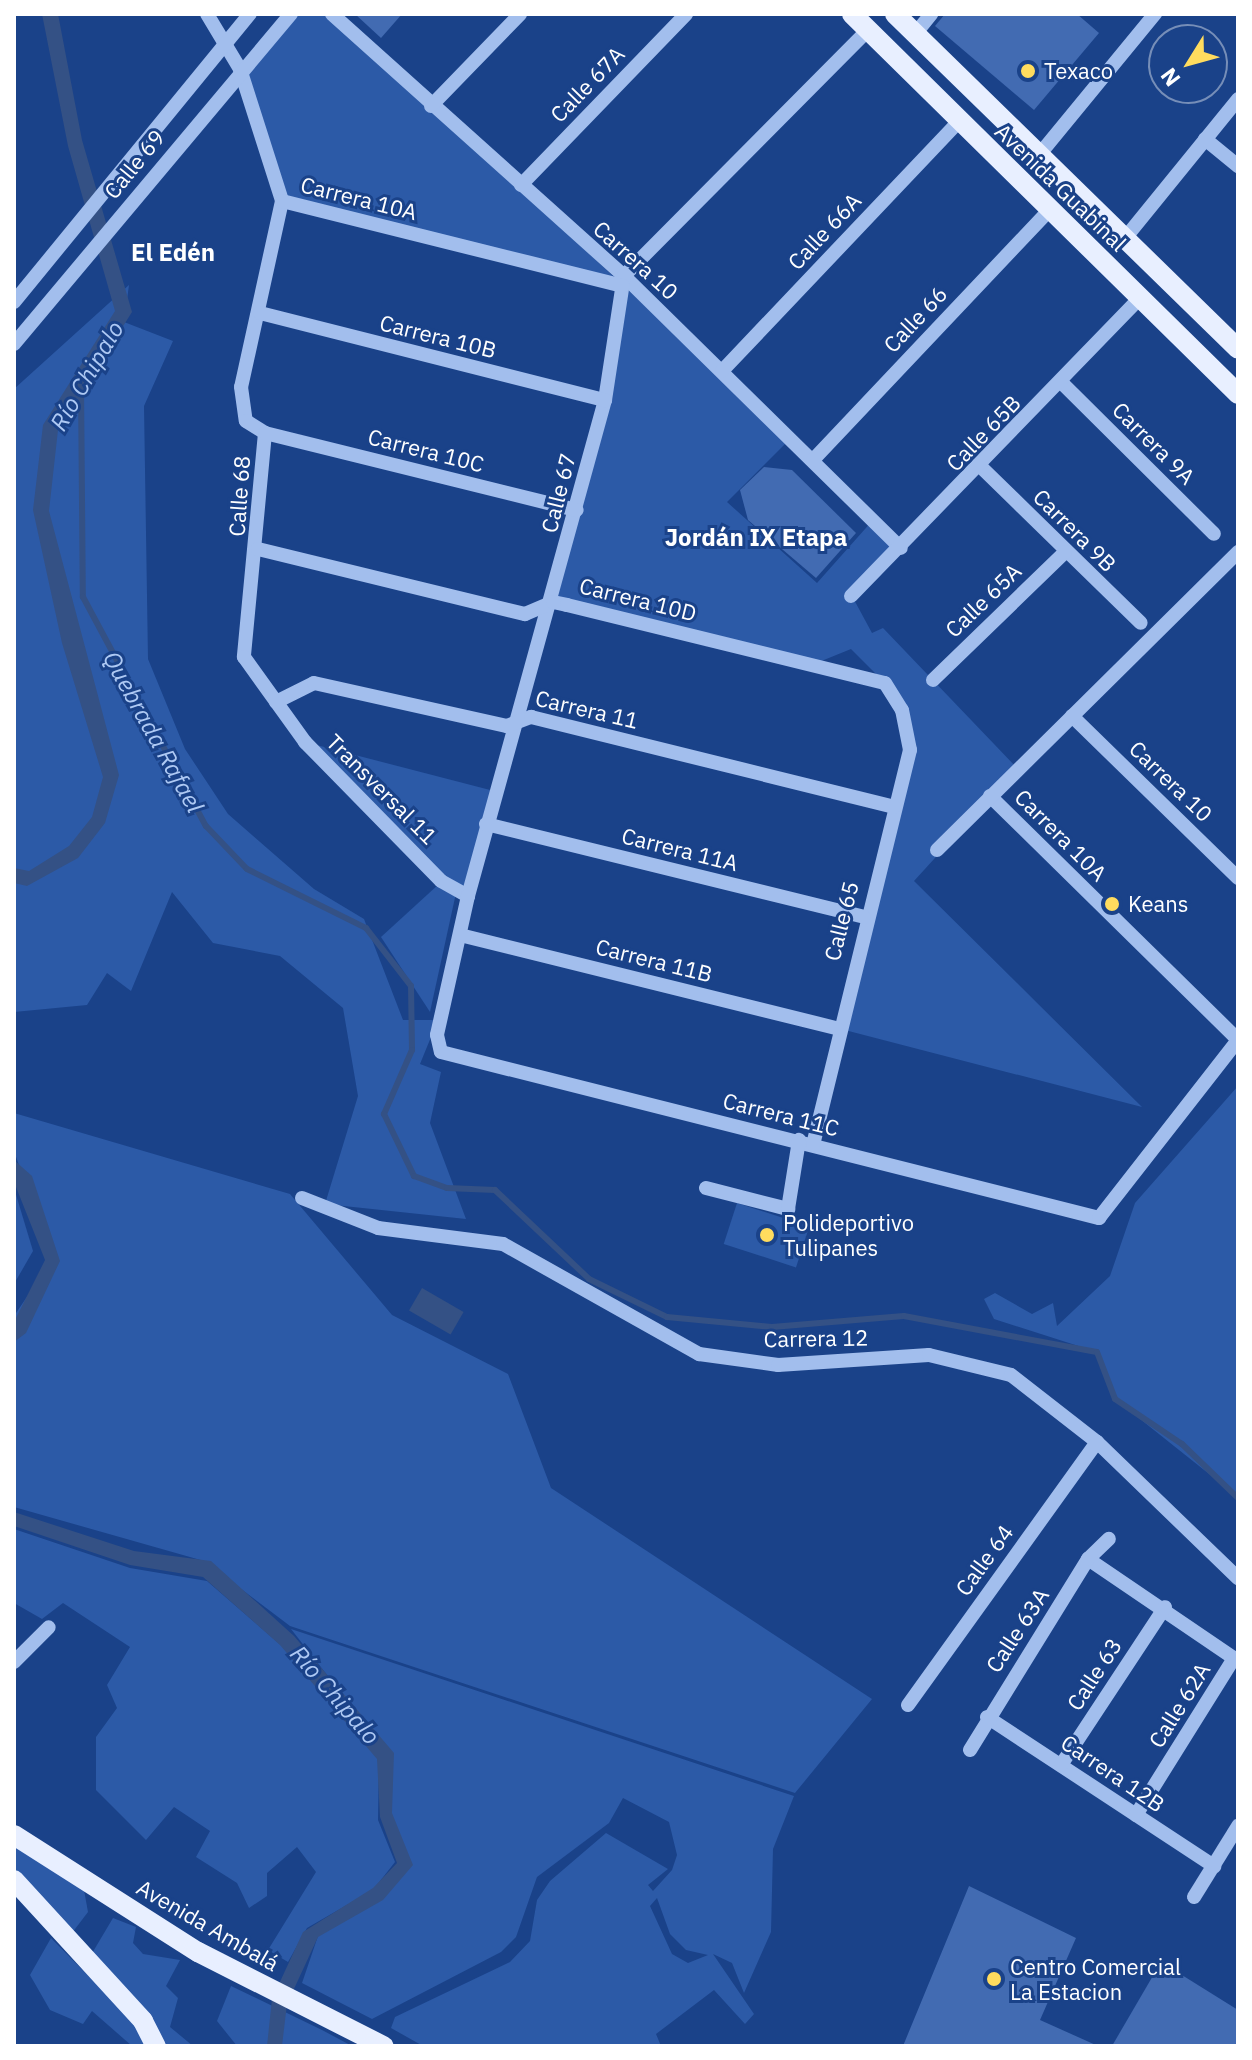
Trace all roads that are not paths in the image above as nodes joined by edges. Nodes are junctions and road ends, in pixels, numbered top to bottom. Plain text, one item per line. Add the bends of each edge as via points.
1 (207, 14) edge
2 (250, 14) edge
3 (291, 14) edge
4 (332, 14) edge
5 (520, 14) edge
6 (686, 14) edge
7 (852, 14) edge
8 (895, 14) edge
9 (931, 14) edge
10 (1155, 14) edge
11 (868, 30) junction
12 (915, 34) junction
13 (229, 44) junction
14 (240, 69) junction
15 (1238, 99) edge
16 (431, 106) junction
17 (959, 121) junction
18 (1205, 139) junction
19 (1039, 155) junction
20 (1238, 166) edge
21 (521, 185) junction
22 (282, 201) junction
23 (1050, 209) junction
24 (1126, 237) junction
25 (624, 281) junction
26 (1141, 297) junction
27 (14, 302) edge
28 (260, 313) junction
29 (14, 344) edge
30 (1238, 349) edge
31 (722, 371) junction
32 (1062, 383) junction
33 (1238, 394) edge
34 (605, 400) junction
35 (265, 433) junction
36 (813, 460) junction
37 (981, 467) junction
38 (577, 510) junction
39 (1214, 534) dead end
40 (901, 548) junction
41 (258, 549) junction
42 (1065, 552) junction
43 (1238, 552) edge
44 (851, 596) dead end
45 (553, 602) junction
46 (1141, 623) dead end
47 (933, 680) dead end
48 (276, 702) junction
49 (902, 710) joint
50 (1072, 716) junction
51 (518, 717) junction
52 (990, 796) junction
53 (894, 807) junction
54 (486, 824) junction
55 (937, 850) dead end
56 (1238, 878) edge
57 (468, 896) junction
58 (864, 917) junction
59 (460, 935) junction
60 (837, 1028) junction
61 (1238, 1040) edge
62 (441, 1052) joint
63 (806, 1142) junction
64 (706, 1188) dead end
65 (302, 1198) dead end
66 (1097, 1442) junction
67 (1109, 1539) dead end
68 (1088, 1559) junction
69 (1238, 1578) edge
70 (1165, 1607) junction
71 (49, 1627) dead end
72 (1236, 1659) edge
73 (14, 1662) edge
74 (908, 1705) dead end
75 (987, 1717) junction
76 (970, 1750) dead end
77 (1061, 1765) junction
78 (1136, 1815) junction
79 (1238, 1826) edge
80 (14, 1835) edge
81 (1214, 1866) junction
82 (14, 1880) edge
83 (1194, 1897) dead end
84 (156, 2046) edge
85 (383, 2046) edge

1 - 13 street, Carrera 10A
2 - 13 street, Calle 69
3 - 14 street, Calle 69
4 - 16 street, Carrera 10
5 - 16 street
6 - 21 street, Calle 67A
7 - 11 main road, Avenida Guabinal
8 - 12 main road, Avenida Guabinal
9 - 12 street
10 - 19 street
11 - 17 main road, Avenida Guabinal
11 - 25 street
12 - 19 main road, Avenida Guabinal
13 - 14 street, Carrera 10A
13 - 27 street, Calle 69
14 - 22 street, Carrera 10A
14 - 29 street, Calle 69
15 - 18 street
16 - 21 street, Carrera 10
17 - 23 main road, Avenida Guabinal
17 - 31 street, Calle 66A
18 - 20 street
18 - 24 street
19 - 24 main road, Avenida Guabinal
21 - 25 street, Carrera 10
22 - 25 street, Carrera 10A
22 - 28 street, Calle 68
23 - 26 main road, Avenida Guabinal
23 - 36 street, Calle 66
24 - 30 main road, Avenida Guabinal
25 - 31 street, Carrera 10
25 - 34 street, Calle 67
26 - 32 street, Calle 65B
26 - 33 main road, Avenida Guabinal
28 - 34 street, Carrera 10B
28 - 35 street, Calle 68 via 241,387 246,421
31 - 36 street, Carrera 10
32 - 37 street, Calle 65B
32 - 39 street, Carrera 9A
34 - 38 street, Calle 67
35 - 38 street, Carrera 10C
35 - 41 street, Calle 68
36 - 40 street, Carrera 10
37 - 40 street, Calle 65B
37 - 42 street, Carrera 9B
38 - 45 street, Calle 67
40 - 44 street, Calle 65B
41 - 45 street, Carrera 10D via 525,614
41 - 48 street, Calle 68 via 244,657
42 - 46 street, Carrera 9B
42 - 47 street, Calle 65A
43 - 50 street
45 - 49 street, Carrera 10D via 885,683
45 - 51 street, Calle 67
48 - 51 street, Carrera 11 via 314,683 507,726
48 - 57 street, Transversal 11 via 305,742 441,881
49 - 53 street, Calle 65 via 910,750
50 - 52 street
50 - 56 street, Carrera 10
51 - 53 street, Carrera 11
51 - 54 street, Calle 67
52 - 55 street
52 - 61 street, Carrera 10A
53 - 58 street, Calle 65
54 - 57 street, Calle 67
54 - 58 street, Carrera 11A
57 - 59 street, Calle 67
58 - 60 street, Calle 65
59 - 60 street, Carrera 11B
59 - 62 street, Calle 67 via 437,1035
60 - 63 street, Calle 65
61 - 63 street, Carrera 11C via 1163,1127 1099,1218
62 - 63 street, Carrera 11C
63 - 64 street, Calle 65 via 788,1209
65 - 66 street, Carrera 12 via 378,1228 503,1244 699,1354 778,1365 929,1355 1011,1375
66 - 69 street, Carrera 12
66 - 74 street, Calle 64
67 - 68 street, Calle 63A
68 - 70 street
68 - 75 street, Calle 63A
70 - 72 street
70 - 77 street, Calle 63
71 - 73 street
72 - 78 street, Calle 62A
75 - 76 street, Calle 63A
75 - 77 street, Carrera 12B
77 - 78 street, Carrera 12B
78 - 81 street, Carrera 12B
79 - 81 street
80 - 85 main road, Avenida Ambalá via 198,1952
81 - 83 street
82 - 84 main road via 143,2021

